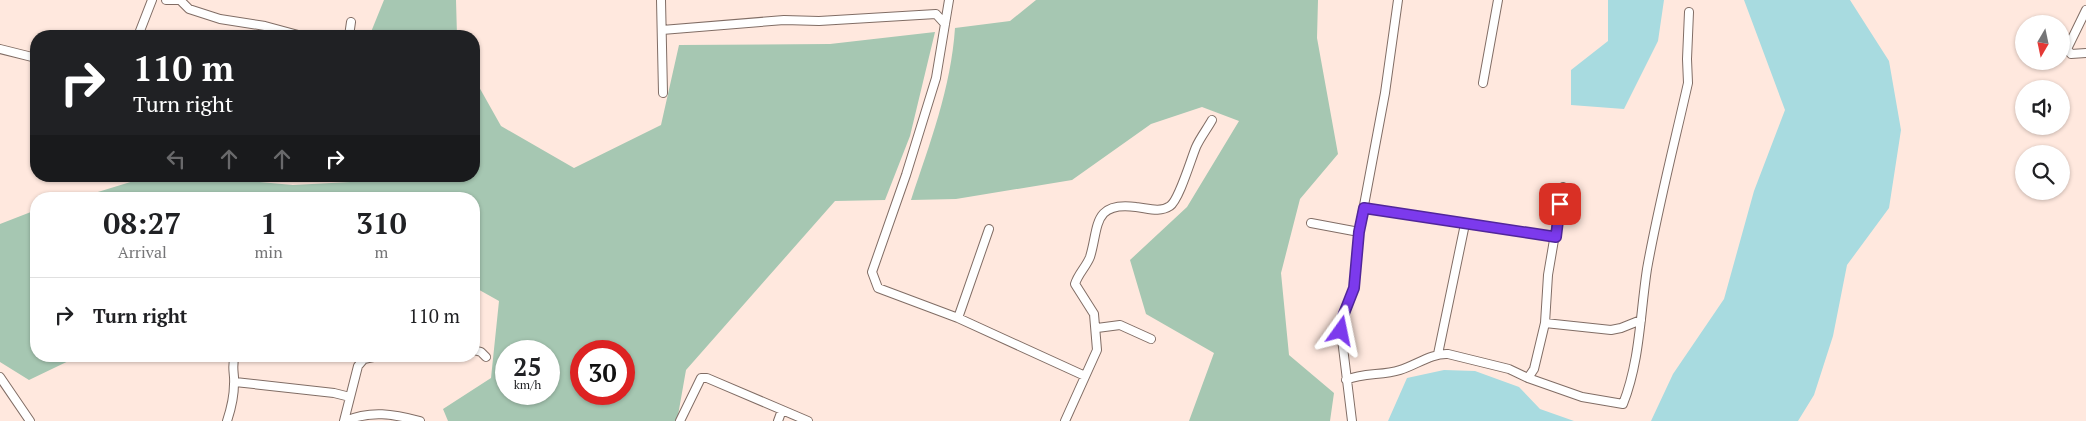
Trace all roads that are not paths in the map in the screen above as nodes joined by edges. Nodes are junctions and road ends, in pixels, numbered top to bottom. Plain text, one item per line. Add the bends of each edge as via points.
1 (152, 0) edge
2 (166, 0) edge
3 (180, 0) edge
4 (661, 0) edge
5 (949, 0) edge
6 (1398, 0) edge
7 (1498, 0) edge
8 (2086, 10) edge
9 (1689, 12) dead end
10 (351, 22) dead end
11 (945, 24) junction
12 (140, 30) edge
13 (280, 30) edge
14 (350, 30) edge
15 (662, 30) junction
16 (0, 49) edge
17 (2086, 53) edge
18 (30, 56) edge
19 (1483, 82) dead end
20 (663, 93) dead end
21 (1212, 120) dead end
22 (1563, 187) dead end
23 (1364, 208) junction
24 (1310, 223) dead end
25 (1465, 224) junction
26 (989, 229) dead end
27 (1359, 232) junction
28 (1556, 237) junction
29 (958, 318) junction
30 (1641, 320) junction
31 (1545, 323) junction
32 (1097, 328) junction
33 (1151, 338) dead end
34 (480, 352) edge
35 (1438, 354) junction
36 (486, 357) dead end
37 (233, 362) edge
38 (361, 362) edge
39 (1085, 376) junction
40 (0, 377) edge
41 (1528, 378) junction
42 (1346, 380) junction
43 (235, 382) junction
44 (350, 397) junction
45 (782, 410) junction
46 (30, 421) edge
47 (227, 421) edge
48 (345, 421) edge
49 (420, 421) edge
50 (680, 421) edge
51 (778, 421) edge
52 (808, 421) edge
53 (1065, 421) edge
54 (1352, 421) edge

1 - 12 street
2 - 3 street
3 - 13 street via 189,8 220,19
4 - 15 street
5 - 11 street
6 - 23 street
7 - 19 street
8 - 17 street via 2067,49 2071,54
9 - 30 street via 1688,83 1655,228
10 - 14 street
11 - 15 street via 936,14 784,20
11 - 29 street via 936,78 872,272 878,288
15 - 20 street
16 - 18 street
21 - 32 street via 1196,146 1186,177 1169,207 1154,210 1118,206 1102,214 1096,224 1087,264 1075,284 1090,305
22 - 28 street
23 - 25 street
23 - 27 street
24 - 27 street
25 - 28 street
25 - 35 street
26 - 29 street
27 - 42 street via 1354,288 1341,331
28 - 31 street via 1548,275
29 - 39 street
30 - 31 street via 1611,330
30 - 41 street via 1634,368 1623,404 1582,397
31 - 41 street via 1534,369
32 - 33 street via 1120,325
32 - 39 street via 1097,350
34 - 36 street
35 - 41 street via 1479,360
35 - 42 street via 1400,370 1359,374
37 - 43 street via 231,370
38 - 44 street
39 - 53 street
40 - 46 street
42 - 54 street
43 - 44 street
43 - 47 street
44 - 48 street
45 - 50 street via 701,378
45 - 51 street
45 - 52 street
48 - 49 street via 359,415 378,413

